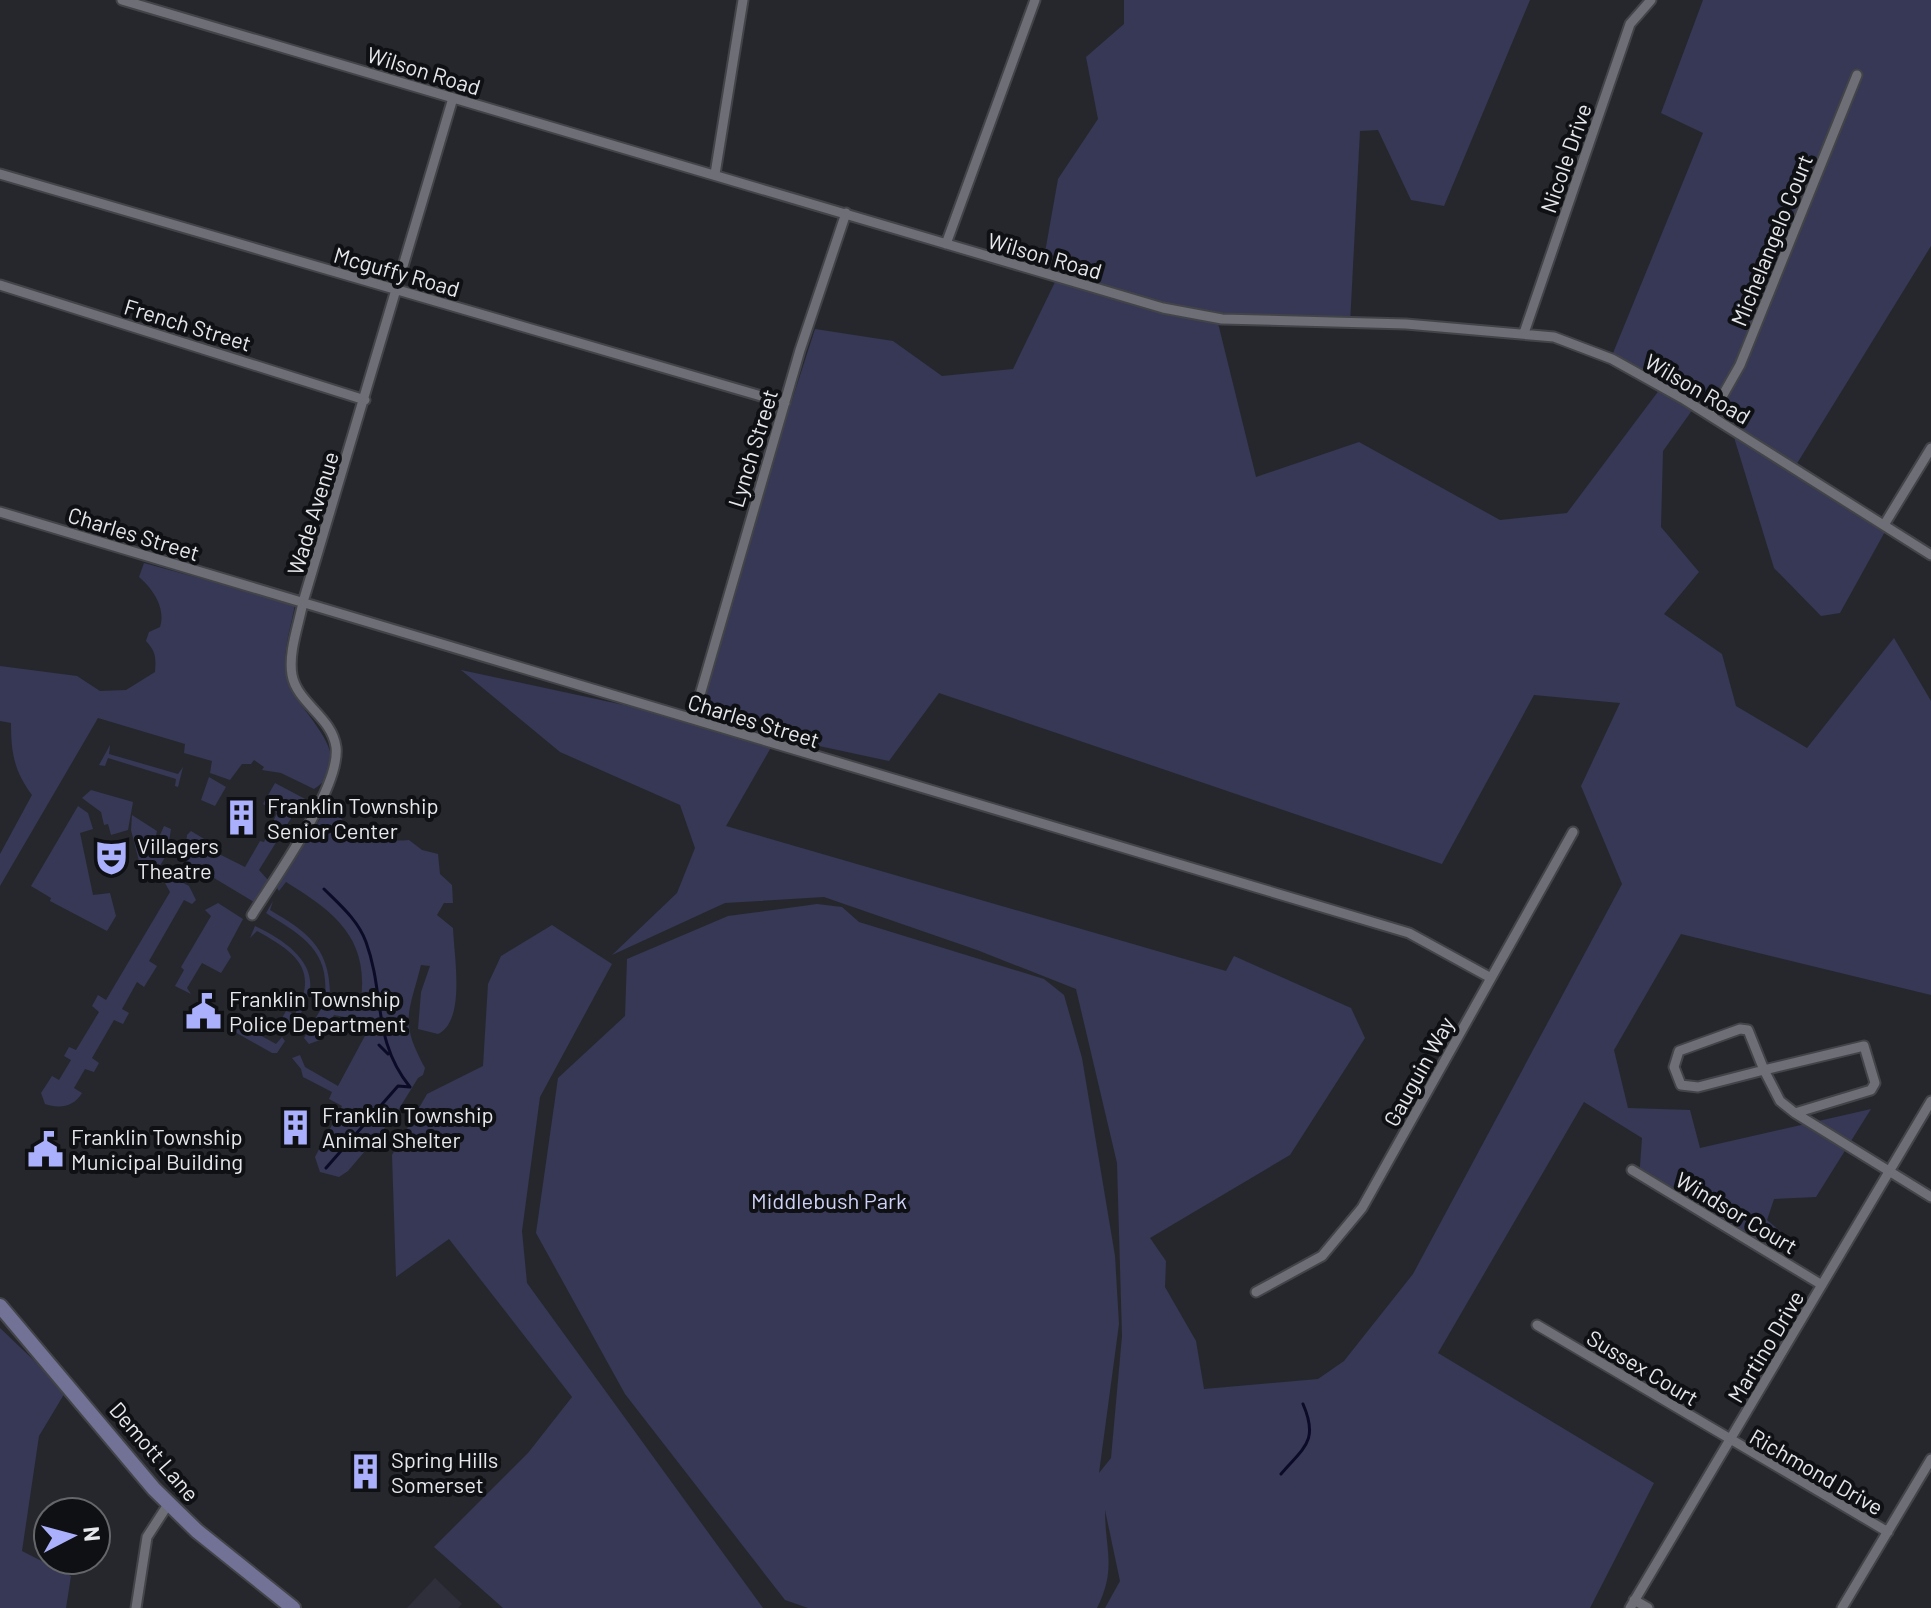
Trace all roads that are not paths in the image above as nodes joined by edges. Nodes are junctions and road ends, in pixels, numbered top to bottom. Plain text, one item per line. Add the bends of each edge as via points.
1 (122, 0) edge
2 (743, 0) edge
3 (1035, 0) edge
4 (1651, 0) edge
5 (1857, 75) dead end
6 (453, 98) junction
7 (0, 174) edge
8 (715, 174) junction
9 (846, 213) junction
10 (946, 244) junction
11 (0, 285) edge
12 (398, 291) junction
13 (1524, 333) junction
14 (365, 400) junction
15 (785, 403) junction
16 (1711, 416) junction
17 (1931, 448) edge
18 (0, 512) edge
19 (1884, 525) junction
20 (1931, 555) edge
21 (303, 602) junction
22 (700, 695) dead end
23 (1573, 832) dead end
24 (252, 915) dead end
25 (1491, 978) junction
26 (1764, 1070) junction
27 (1931, 1101) edge
28 (1795, 1113) junction
29 (1632, 1170) dead end
30 (1890, 1171) junction
31 (1931, 1197) edge
32 (1822, 1285) junction
33 (1256, 1292) dead end
34 (0, 1306) edge
35 (1537, 1325) dead end
36 (1729, 1441) junction
37 (1931, 1459) edge
38 (169, 1503) junction
39 (1888, 1532) junction
40 (1632, 1604) edge
41 (136, 1608) edge
42 (293, 1608) edge
43 (1648, 1608) edge
44 (1842, 1608) edge

1 - 6 street, Wilson Road
2 - 8 street
3 - 10 street
4 - 13 street, Nicole Drive via 1630,24
5 - 16 street, Michelangelo Court via 1740,365
6 - 8 street, Wilson Road
6 - 12 street, Wade Avenue
7 - 12 street, Mcguffy Road
8 - 9 street, Wilson Road
9 - 10 street, Wilson Road
9 - 15 street, Lynch Street
10 - 13 street, Wilson Road via 1163,308 1222,319
11 - 14 street, French Street
12 - 14 street, Wade Avenue
12 - 15 street, Mcguffy Road
13 - 16 street, Wilson Road via 1554,337 1612,359
14 - 21 street, Wade Avenue
15 - 22 street, Lynch Street
16 - 19 street, Wilson Road
17 - 19 street
18 - 21 street, Charles Street
19 - 20 street, Wilson Road
21 - 24 street, Wade Avenue via 291,673 332,733 337,761 329,787
21 - 25 street, Charles Street via 1409,933
23 - 25 street, Gauguin Way
25 - 33 street, Gauguin Way via 1362,1208 1322,1256
26 - 26 street via 1748,1030 1694,1044 1674,1057 1681,1085 1688,1088
26 - 28 street via 1780,1101
26 - 28 street via 1859,1045 1868,1050 1875,1083 1871,1090
27 - 30 street, Martino Drive
28 - 30 street
29 - 32 street, Windsor Court
30 - 31 street
30 - 32 street, Martino Drive
32 - 36 street, Martino Drive
34 - 38 street, Demott Lane
35 - 36 street, Sussex Court
36 - 39 street, Richmond Drive
36 - 40 street, Martino Drive
37 - 39 street
38 - 41 street via 147,1537
38 - 42 street, Demott Lane
39 - 44 street
40 - 43 street

